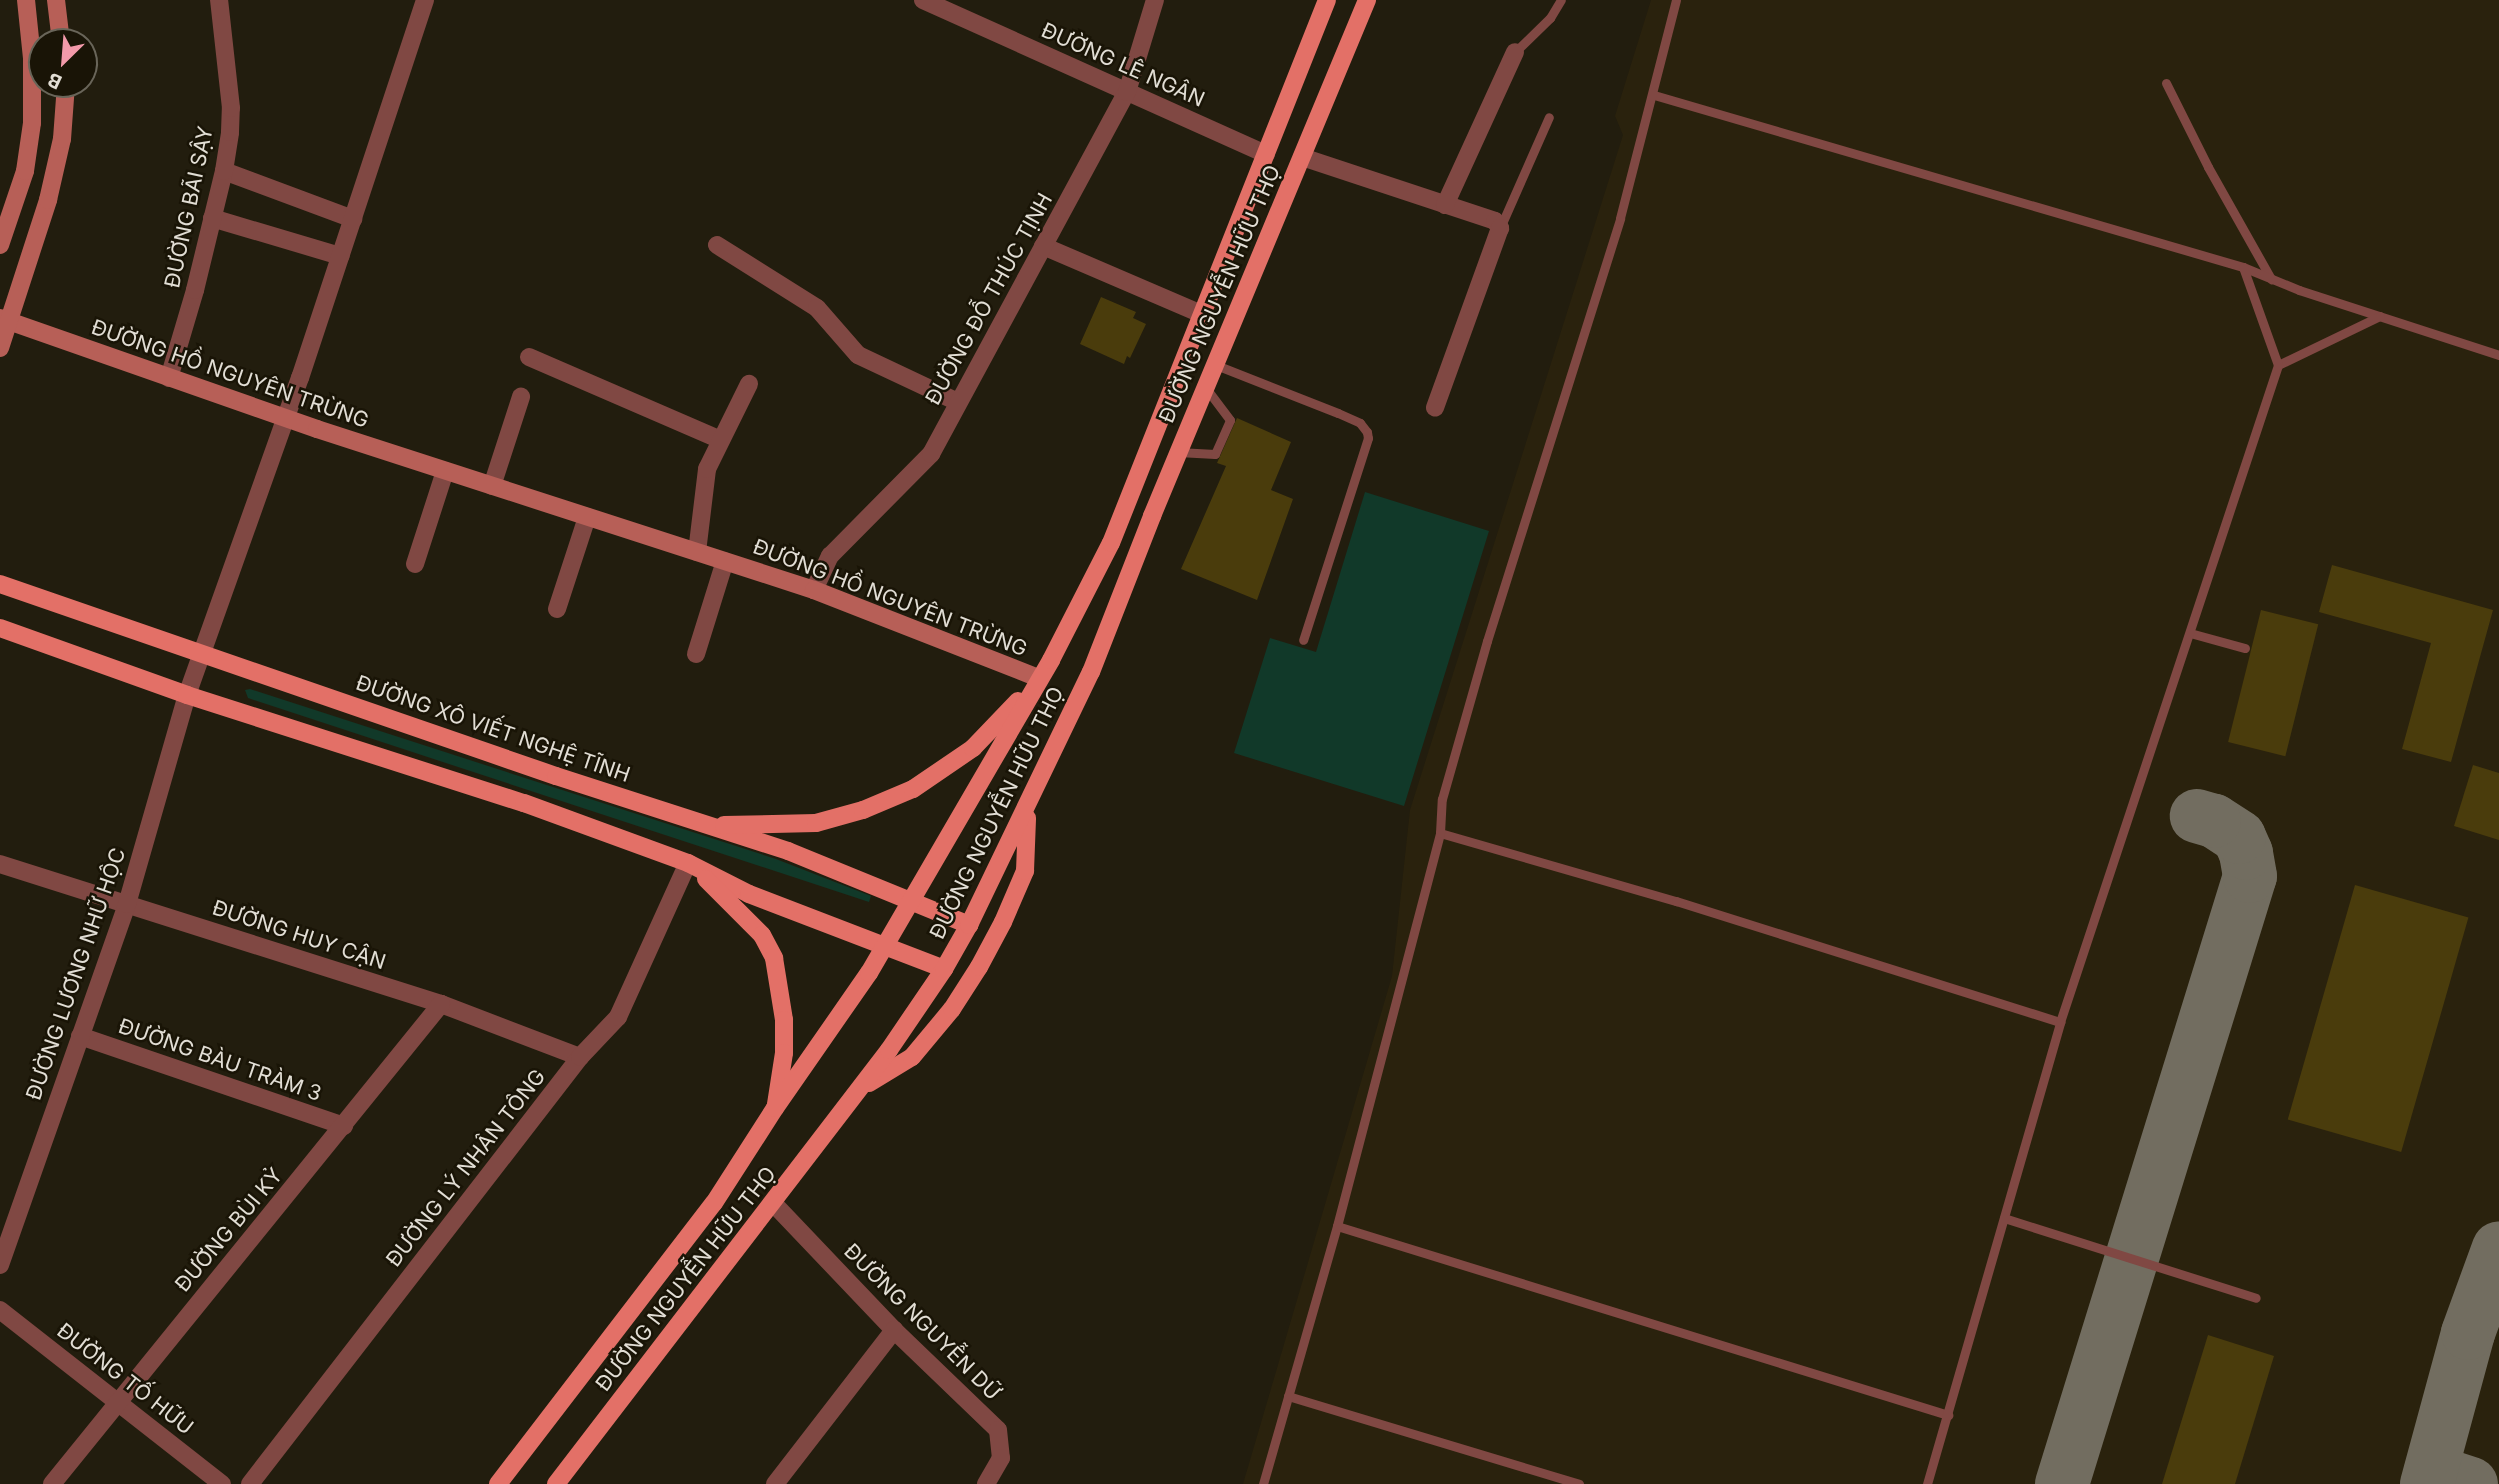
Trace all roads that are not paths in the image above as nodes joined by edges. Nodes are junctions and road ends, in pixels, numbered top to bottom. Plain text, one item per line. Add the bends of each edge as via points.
1 (26, 0) edge
2 (57, 0) edge
3 (219, 0) edge
4 (425, 0) edge
5 (923, 0) edge
6 (1153, 0) edge
7 (1328, 0) edge
8 (1367, 0) edge
9 (1561, 0) edge
10 (1676, 0) edge
11 (944, 4) edge
12 (60, 28) edge
13 (1515, 52) joint
14 (2166, 83) dead end
15 (1127, 92) junction
16 (1654, 95) junction
17 (65, 98) edge
18 (1549, 117) dead end
19 (1266, 154) junction
20 (1302, 157) junction
21 (224, 171) junction
22 (1445, 205) junction
23 (212, 218) junction
24 (353, 219) junction
25 (1500, 228) junction
26 (0, 245) edge
27 (717, 245) dead end
28 (1044, 246) junction
29 (340, 256) junction
30 (2243, 267) junction
31 (2271, 279) junction
32 (1202, 314) junction
33 (2380, 316) junction
34 (5, 320) edge
35 (0, 348) edge
36 (2499, 355) edge
37 (529, 357) dead end
38 (1216, 365) junction
39 (2278, 365) junction
40 (169, 379) junction
41 (749, 384) dead end
42 (1206, 388) junction
43 (521, 397) dead end
44 (958, 402) junction
45 (1434, 408) dead end
46 (286, 418) junction
47 (721, 440) junction
48 (1178, 452) junction
49 (445, 471) junction
50 (492, 486) junction
51 (587, 517) junction
52 (697, 552) junction
53 (725, 561) junction
54 (415, 564) dead end
55 (0, 584) edge
56 (814, 590) junction
57 (557, 609) dead end
58 (0, 628) edge
59 (2190, 633) junction
60 (1303, 639) dead end
61 (2245, 648) dead end
62 (202, 654) junction
63 (696, 654) dead end
64 (1039, 678) junction
65 (187, 695) junction
66 (1027, 810) junction
67 (707, 825) junction
68 (1440, 833) junction
69 (688, 863) junction
70 (0, 864) edge
71 (912, 901) junction
72 (127, 904) junction
73 (969, 925) junction
74 (886, 944) junction
75 (944, 969) junction
76 (441, 1004) junction
77 (2060, 1022) junction
78 (80, 1036) junction
79 (580, 1057) junction
80 (860, 1088) junction
81 (775, 1108) junction
82 (344, 1126) junction
83 (774, 1204) junction
84 (2004, 1218) junction
85 (1337, 1226) junction
86 (0, 1265) edge
87 (2256, 1298) dead end
88 (0, 1310) edge
89 (894, 1330) junction
90 (1288, 1396) junction
91 (117, 1400) junction
92 (1948, 1415) junction
93 (992, 1480) edge
94 (52, 1484) edge
95 (222, 1484) edge
96 (250, 1484) edge
97 (498, 1484) edge
98 (556, 1484) edge
99 (775, 1484) edge
100 (1263, 1484) edge
101 (1579, 1484) edge
102 (1927, 1484) edge

1 - 26 street via 32,123 25,171
2 - 12 street
3 - 21 street, ĐƯỜNG BÃI SẬY via 231,108
4 - 24 street, ĐƯỜNG LƯƠNG NHỮ HỘC
5 - 11 street, ĐƯỜNG LÊ NGÂN
6 - 15 street, ĐƯỜNG ĐỖ THÚC TỊNH
7 - 19 main road, ĐƯỜNG NGUYỄN HỮU THỌ
8 - 20 main road, ĐƯỜNG NGUYỄN HỮU THỌ
9 - 13 lane via 1550,18
10 - 16 lane
11 - 15 street, ĐƯỜNG LÊ NGÂN
13 - 22 street
14 - 31 lane
15 - 19 street, ĐƯỜNG LÊ NGÂN
15 - 28 street, ĐƯỜNG ĐỖ THÚC TỊNH
16 - 30 lane
16 - 68 lane via 1479,668 1442,799
17 - 34 street via 60,154 43,219
18 - 25 lane
19 - 32 main road, ĐƯỜNG NGUYỄN HỮU THỌ
20 - 22 street, ĐƯỜNG NGUYỄN HỮU THỌ
20 - 38 main road, ĐƯỜNG NGUYỄN HỮU THỌ
21 - 23 street, ĐƯỜNG BÃI SẬY
21 - 24 street
22 - 25 street, ĐƯỜNG NGUYỄN HỮU THỌ via 1495,221
23 - 29 street
23 - 40 street, ĐƯỜNG BÃI SẬY
24 - 29 street, ĐƯỜNG LƯƠNG NHỮ HỘC
25 - 45 street
27 - 44 street via 817,308 858,355
28 - 32 street, ĐƯỜNG NGUYỄN HỮU THỌ
28 - 44 street, ĐƯỜNG ĐỖ THÚC TỊNH
29 - 46 street, ĐƯỜNG LƯƠNG NHỮ HỘC
30 - 31 lane
30 - 39 lane
31 - 33 lane
32 - 64 main road, ĐƯỜNG NGUYỄN HỮU THỌ via 1111,543
33 - 36 lane
33 - 39 lane
34 - 35 street
34 - 40 street, ĐƯỜNG HỒ NGUYÊN TRỪNG
37 - 47 street
38 - 42 main road, ĐƯỜNG NGUYỄN HỮU THỌ
38 - 60 lane via 1338,413 1360,423 1367,432
39 - 59 lane
40 - 46 street, ĐƯỜNG HỒ NGUYÊN TRỪNG
41 - 47 street
42 - 48 main road, ĐƯỜNG NGUYỄN HỮU THỌ
42 - 48 lane via 1230,420 1215,454
43 - 50 street
44 - 56 street, ĐƯỜNG ĐỖ THÚC TỊNH via 931,454 831,556
46 - 49 street, ĐƯỜNG HỒ NGUYÊN TRỪNG
46 - 62 street, ĐƯỜNG LƯƠNG NHỮ HỘC
47 - 52 street via 703,484
48 - 66 main road, ĐƯỜNG NGUYỄN HỮU THỌ via 1091,672
49 - 50 street, ĐƯỜNG HỒ NGUYÊN TRỪNG
49 - 54 street
50 - 51 street, ĐƯỜNG HỒ NGUYÊN TRỪNG
51 - 52 street, ĐƯỜNG HỒ NGUYÊN TRỪNG
51 - 57 street
52 - 53 street, ĐƯỜNG HỒ NGUYÊN TRỪNG
53 - 56 street, ĐƯỜNG HỒ NGUYÊN TRỪNG
53 - 63 street, ĐƯỜNG HỒ NGUYÊN TRỪNG
55 - 62 main road, ĐƯỜNG XÔ VIẾT NGHỆ TĨNH
56 - 64 street, ĐƯỜNG HỒ NGUYÊN TRỪNG
58 - 65 main road
59 - 61 lane
59 - 77 lane
62 - 65 street, ĐƯỜNG LƯƠNG NHỮ HỘC
62 - 67 main road, ĐƯỜNG XÔ VIẾT NGHỆ TĨNH
64 - 67 main road via 973,748 913,789 816,823
64 - 71 main road, ĐƯỜNG NGUYỄN HỮU THỌ
65 - 69 main road via 524,803
65 - 72 street, ĐƯỜNG LƯƠNG NHỮ HỘC
66 - 73 main road, ĐƯỜNG NGUYỄN HỮU THỌ
66 - 80 main road via 1025,871 979,967 912,1057
67 - 71 main road, ĐƯỜNG XÔ VIẾT NGHỆ TĨNH via 788,851
68 - 77 lane via 1676,901
68 - 85 lane
69 - 74 main road via 749,894
69 - 79 street, ĐƯỜNG LÝ NHÂN TÔNG via 618,1017
69 - 81 main road via 762,935 774,958 784,1020
70 - 72 street, ĐƯỜNG HUY CẬN
71 - 73 main road, ĐƯỜNG XÔ VIẾT NGHỆ TĨNH
71 - 74 main road, ĐƯỜNG NGUYỄN HỮU THỌ
72 - 76 street, ĐƯỜNG HUY CẬN
72 - 78 street, ĐƯỜNG LƯƠNG NHỮ HỘC
73 - 75 main road, ĐƯỜNG NGUYỄN HỮU THỌ
74 - 75 main road
74 - 81 main road, ĐƯỜNG NGUYỄN HỮU THỌ
75 - 80 main road, ĐƯỜNG NGUYỄN HỮU THỌ
76 - 79 street, ĐƯỜNG HUY CẬN
76 - 82 street, ĐƯỜNG BÙI KỶ
77 - 84 lane
78 - 82 street, ĐƯỜNG BÀU TRÀM 3
78 - 86 street, ĐƯỜNG LƯƠNG NHỮ HỘC
79 - 96 street, ĐƯỜNG LÝ NHÂN TÔNG
80 - 83 main road, ĐƯỜNG NGUYỄN HỮU THỌ
81 - 97 main road, ĐƯỜNG NGUYỄN HỮU THỌ via 714,1203
82 - 91 street, ĐƯỜNG BÙI KỶ
83 - 89 street, ĐƯỜNG NGUYỄN DỮ
83 - 98 main road, ĐƯỜNG NGUYỄN HỮU THỌ
84 - 87 lane
84 - 92 lane
85 - 90 lane
85 - 92 lane
88 - 91 street, ĐƯỜNG TỐ HỮU
89 - 93 street, ĐƯỜNG NGUYỄN DỮ via 998,1430 1001,1458
89 - 99 street
90 - 100 lane
90 - 101 lane
91 - 94 street, ĐƯỜNG BÙI KỶ
91 - 95 street, ĐƯỜNG TỐ HỮU
92 - 102 lane

